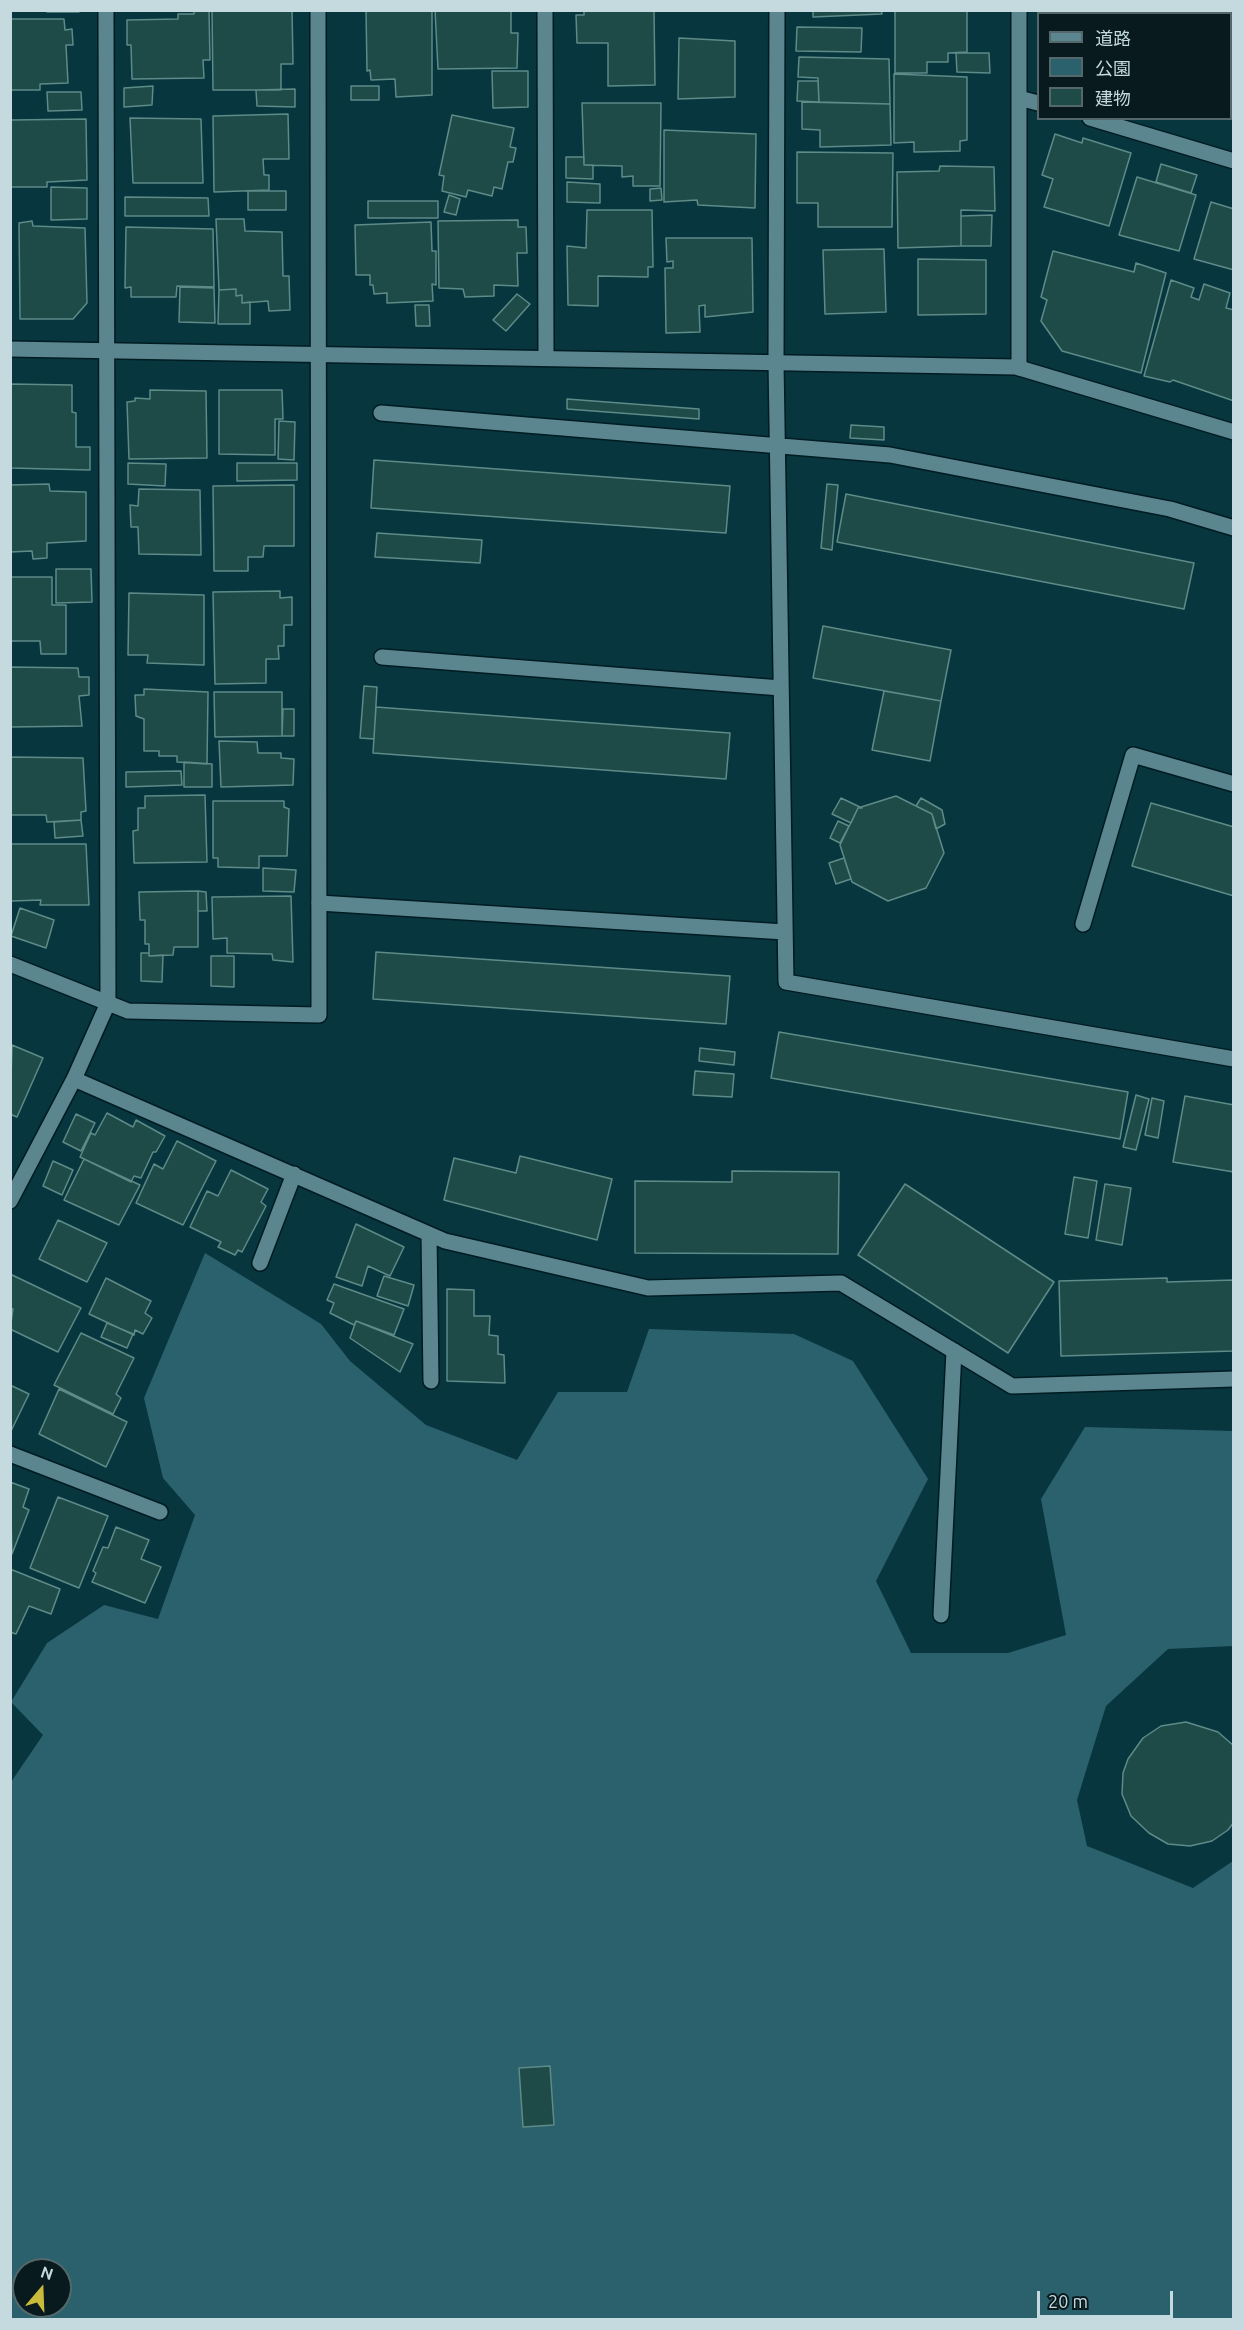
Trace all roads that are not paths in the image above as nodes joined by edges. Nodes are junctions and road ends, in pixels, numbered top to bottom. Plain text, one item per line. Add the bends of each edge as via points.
1 (106, 10) edge
2 (318, 10) edge
3 (545, 10) edge
4 (777, 10) edge
5 (1019, 10) edge
6 (1019, 98) junction
7 (1037, 104) edge
8 (1097, 120) edge
9 (1233, 161) edge
10 (10, 348) edge
11 (106, 350) junction
12 (318, 354) junction
13 (546, 358) junction
14 (777, 362) junction
15 (1019, 368) junction
16 (381, 413) dead end
17 (1233, 432) edge
18 (778, 445) junction
19 (1233, 528) edge
20 (382, 657) dead end
21 (781, 688) junction
22 (1233, 784) edge
23 (319, 903) junction
24 (1083, 924) dead end
25 (785, 932) junction
26 (10, 964) edge
27 (108, 1003) junction
28 (1233, 1059) edge
29 (74, 1079) junction
30 (294, 1174) junction
31 (10, 1201) edge
32 (429, 1234) junction
33 (260, 1263) dead end
34 (954, 1351) junction
35 (1233, 1379) edge
36 (431, 1381) dead end
37 (10, 1454) edge
38 (160, 1512) dead end
39 (941, 1615) dead end

1 - 11 street
2 - 12 street
3 - 13 street
4 - 14 street
5 - 6 street
6 - 7 street
6 - 15 street
8 - 9 street
10 - 11 street
11 - 12 street
11 - 27 street
12 - 13 street
12 - 23 street
13 - 14 street
14 - 15 street
14 - 18 street
15 - 17 street
16 - 18 street
18 - 19 street via 891,455 1170,509
18 - 21 street
20 - 21 street
21 - 25 street
22 - 24 street via 1133,755
23 - 25 street
23 - 27 street via 319,1015 128,1011
25 - 28 street via 786,982
26 - 27 street
27 - 29 street
29 - 30 street
29 - 31 street
30 - 32 street
30 - 33 street
32 - 34 street via 648,1288 841,1283
32 - 36 street
34 - 35 street via 1011,1386
34 - 39 street
37 - 38 street

